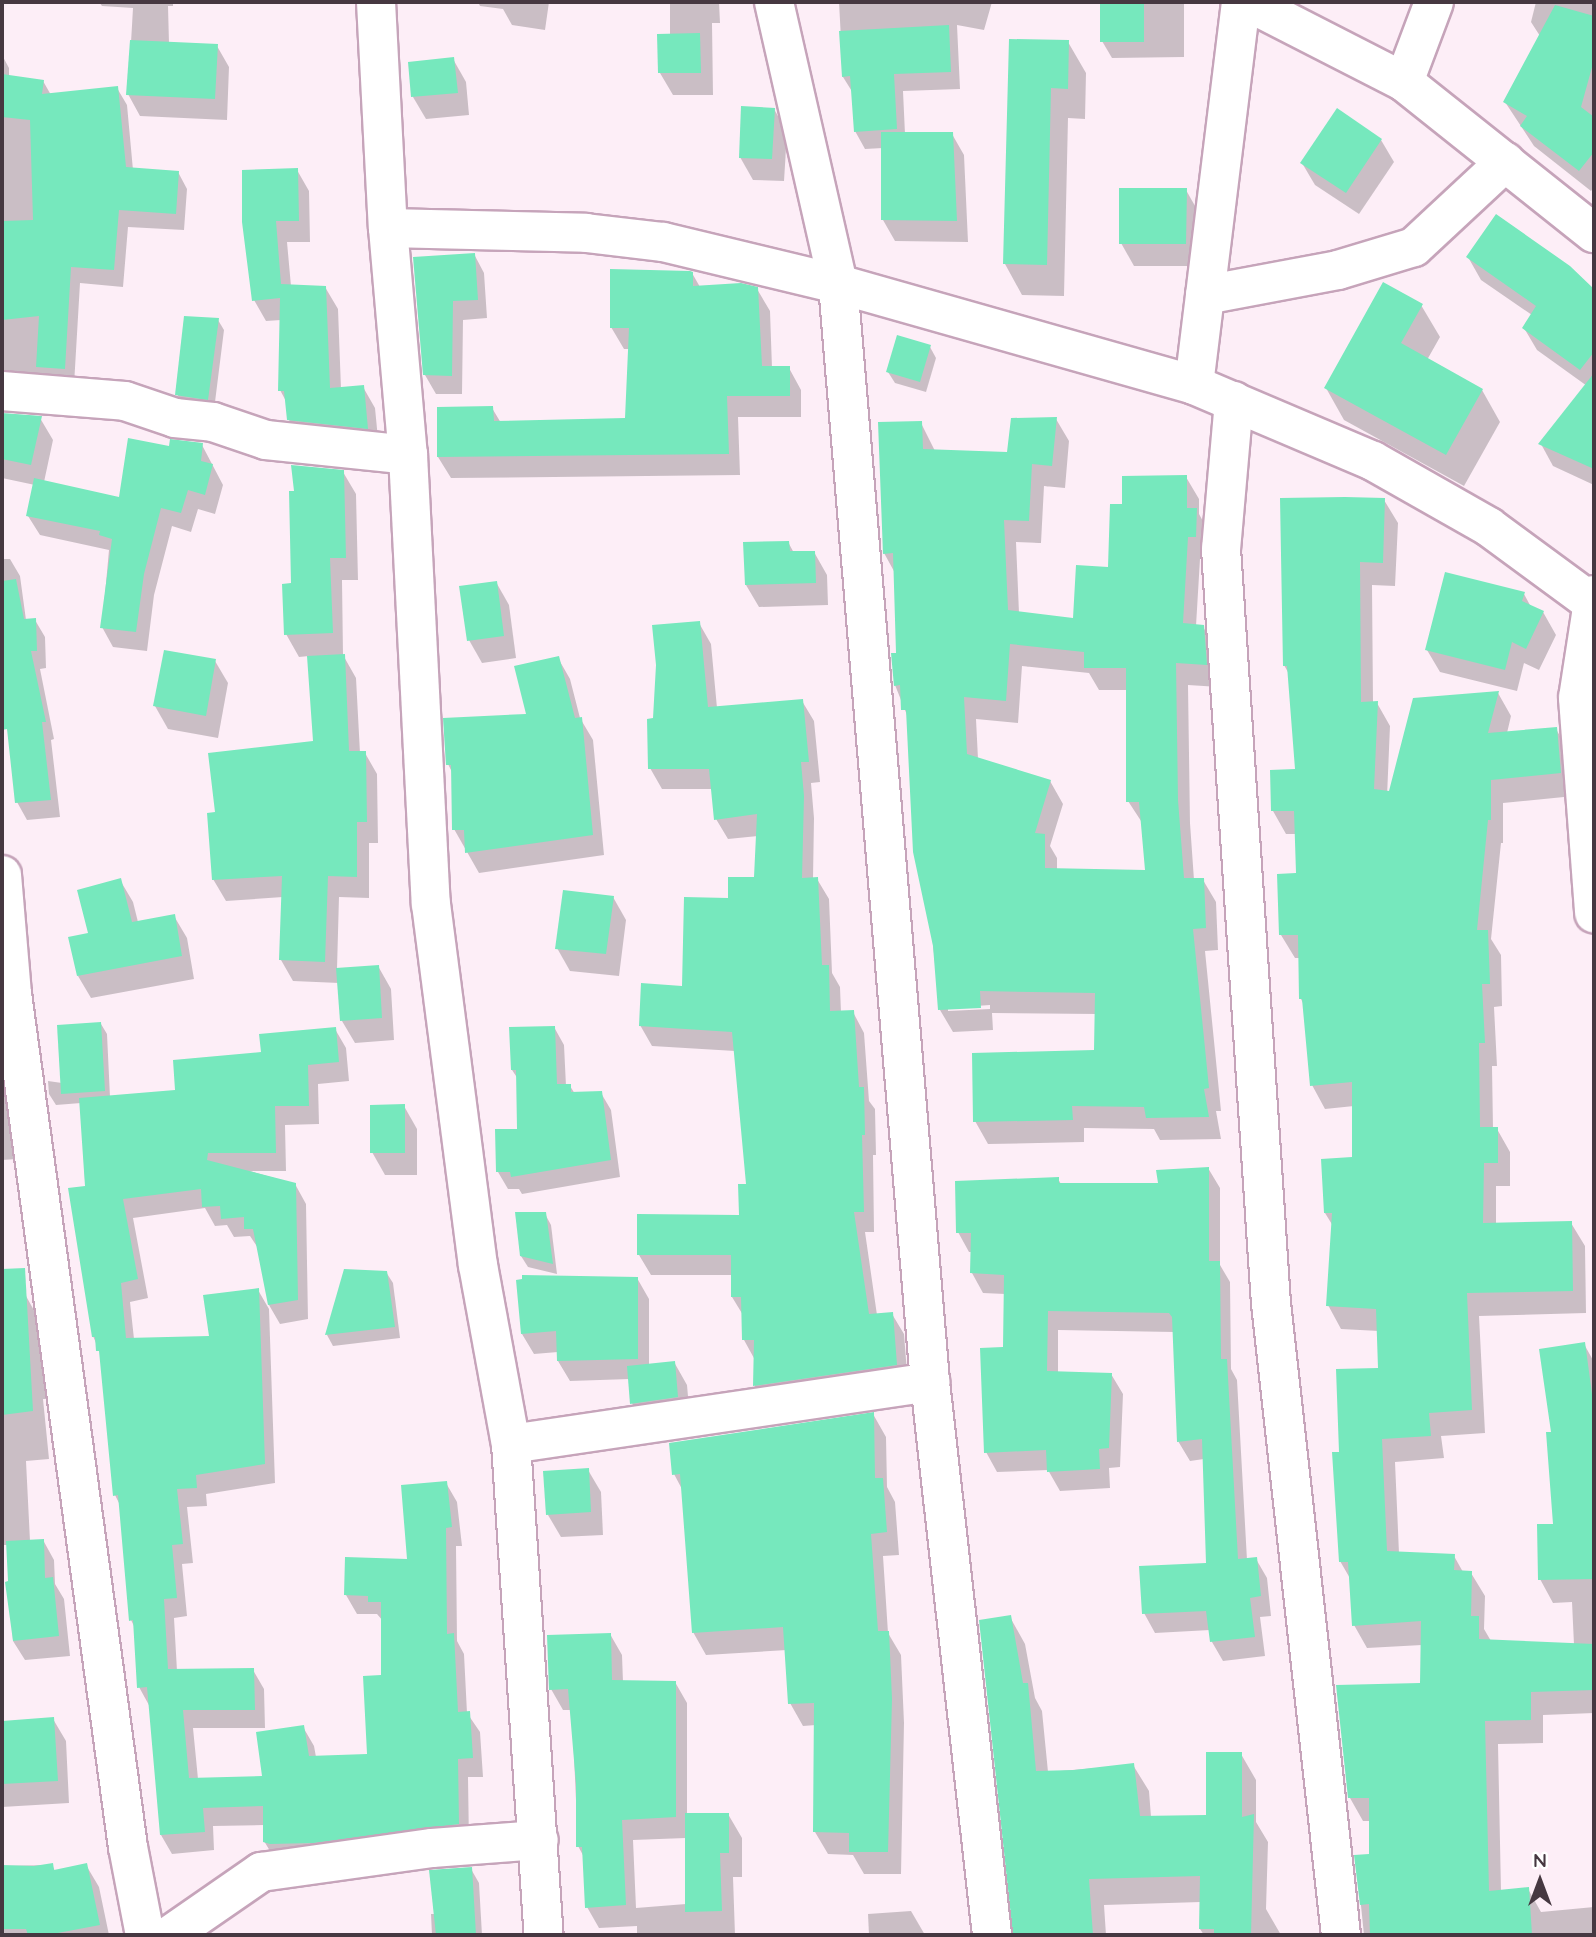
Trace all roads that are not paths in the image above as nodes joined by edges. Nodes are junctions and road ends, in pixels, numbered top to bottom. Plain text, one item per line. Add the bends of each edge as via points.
1 (376, 2) edge
2 (774, 2) edge
3 (1241, 2) edge
4 (1248, 2) edge
5 (1434, 2) edge
6 (1404, 82) junction
7 (1505, 162) junction
8 (388, 228) junction
9 (1594, 233) edge
10 (838, 284) junction
11 (1205, 295) junction
12 (1194, 385) junction
13 (2, 391) edge
14 (1234, 401) junction
15 (408, 455) junction
16 (1593, 600) edge
17 (2, 875) edge
18 (1594, 913) edge
19 (930, 1381) junction
20 (511, 1444) junction
21 (539, 1840) junction
22 (145, 1935) edge
23 (170, 1935) edge
24 (544, 1935) edge
25 (992, 1935) edge
26 (1341, 1935) edge

1 - 8 street
2 - 10 street
3 - 11 street
4 - 6 street
5 - 6 street
6 - 7 street
7 - 9 street
7 - 11 street via 1414,247 1338,270
8 - 10 street via 586,233 663,242
8 - 15 street
10 - 12 street
10 - 19 street
11 - 12 street
12 - 14 street
13 - 15 street via 125,401 266,440
14 - 16 street via 1373,461 1489,527
14 - 26 street via 1221,550 1271,1303
15 - 20 street via 431,904 478,1265
16 - 18 street via 1578,698
17 - 22 street via 14,1008 126,1833
19 - 20 street
19 - 25 street
20 - 21 street
21 - 23 street via 432,1848 261,1872
21 - 24 street

